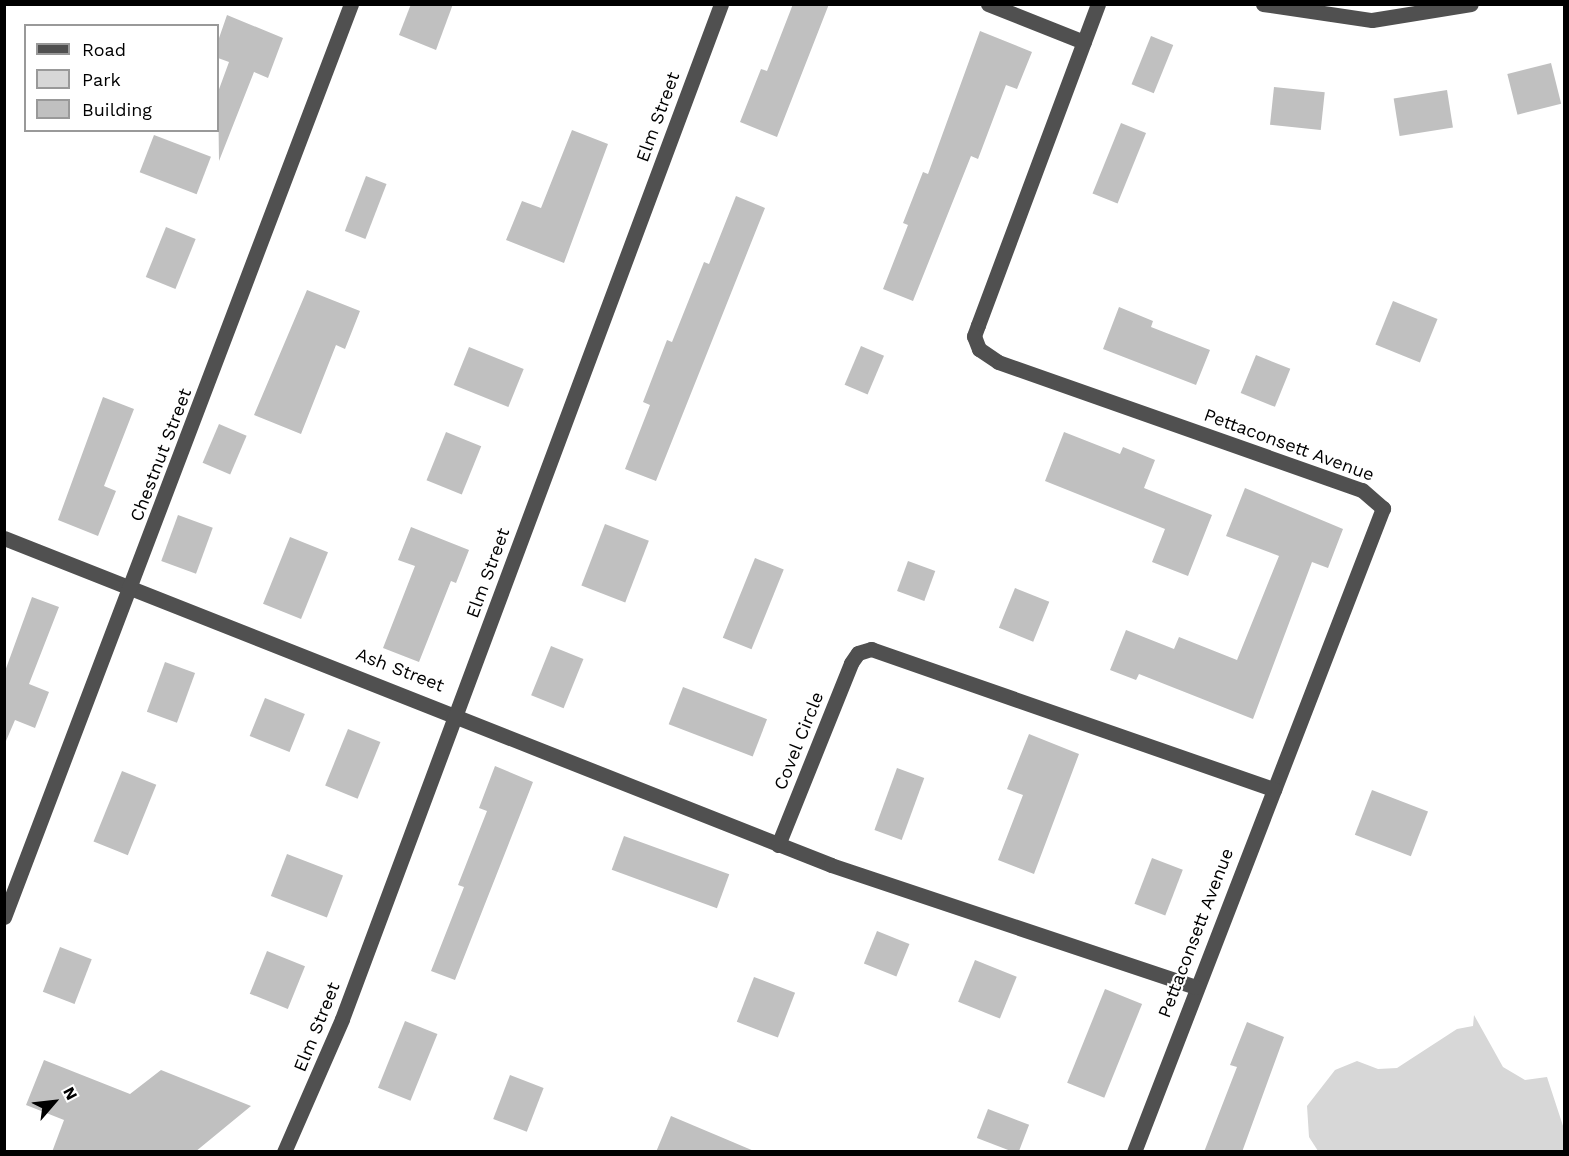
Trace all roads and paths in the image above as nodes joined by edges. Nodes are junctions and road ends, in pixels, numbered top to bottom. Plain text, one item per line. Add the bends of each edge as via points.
1 (351, 4) edge
2 (721, 4) edge
3 (988, 4) edge
4 (1098, 4) edge
5 (1263, 4) edge
6 (1471, 4) edge
7 (1084, 42) junction
8 (4, 538) edge
9 (132, 586) junction
10 (456, 713) junction
11 (1274, 789) junction
12 (778, 845) junction
13 (4, 917) edge
14 (1196, 987) junction
15 (284, 1152) edge
16 (1134, 1152) edge

1 - 9 street, Chestnut Street
2 - 10 street, Elm Street
3 - 7 street
4 - 7 street, Pettaconsett Avenue
5 - 6 street via 1372,20
7 - 11 street, Pettaconsett Avenue via 974,336 979,349 988,357 1362,490 1383,508
8 - 9 street, Ash Street
9 - 10 street, Ash Street
9 - 13 street, Chestnut Street
10 - 12 street, Ash Street
10 - 15 street, Elm Street via 342,1019
11 - 12 street, Covel Circle via 871,649 858,653 851,663
11 - 14 street, Pettaconsett Avenue
12 - 14 street
14 - 16 street, Pettaconsett Avenue

